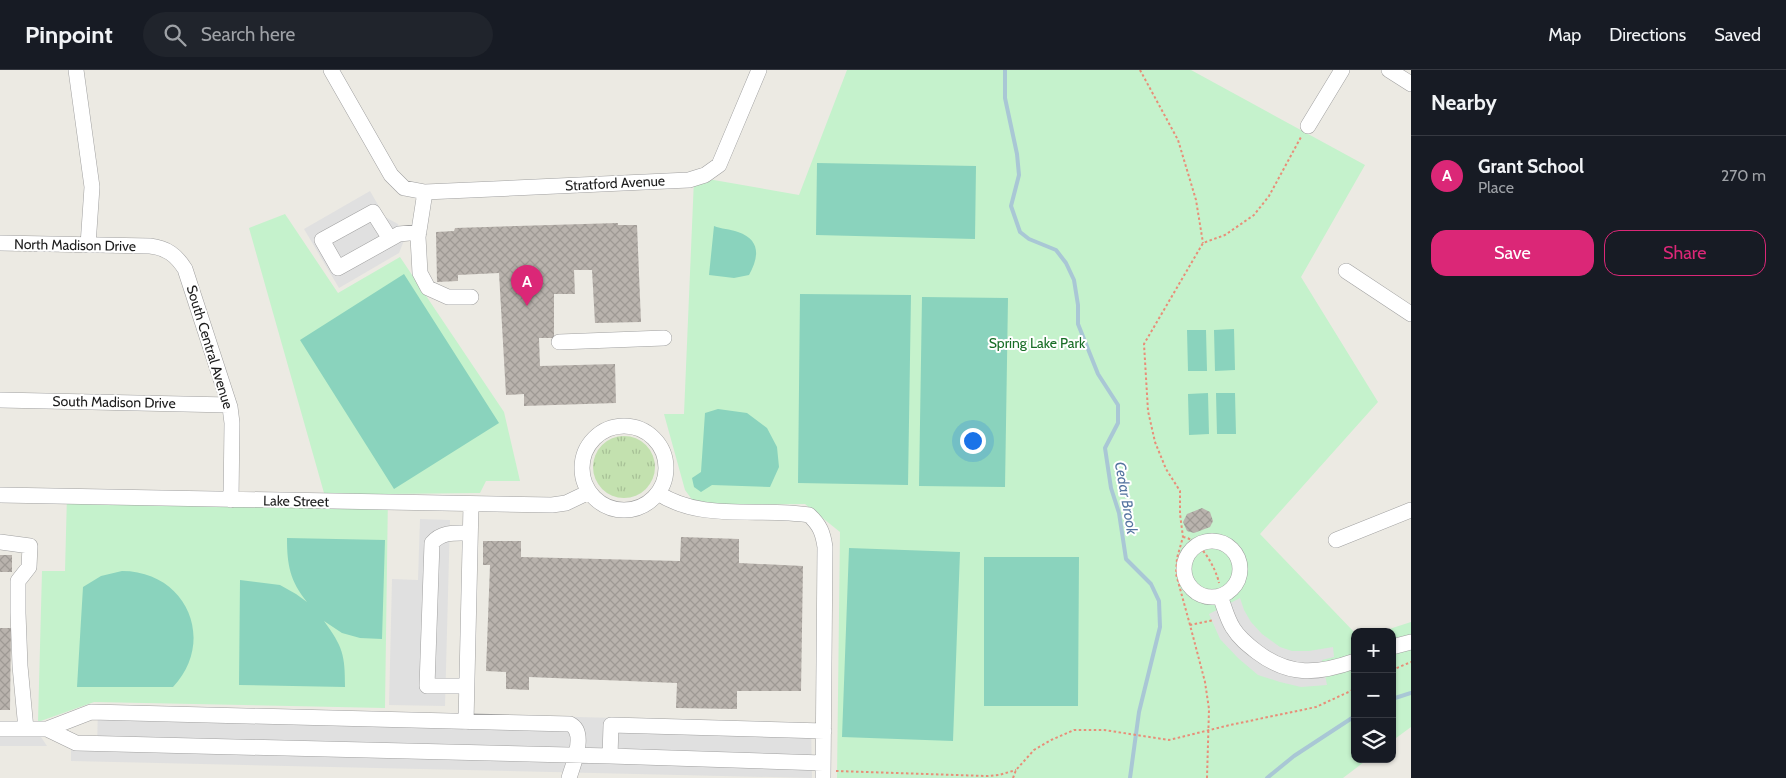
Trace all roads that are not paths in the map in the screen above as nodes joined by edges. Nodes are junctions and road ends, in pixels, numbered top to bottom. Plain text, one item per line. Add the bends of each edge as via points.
1 (76, 70) edge
2 (331, 70) edge
3 (759, 70) edge
4 (1342, 70) edge
5 (1389, 70) edge
6 (1411, 84) edge
7 (1308, 126) road end
8 (425, 192) junction
9 (419, 232) junction
10 (390, 239) dead end
11 (0, 243) edge
12 (88, 245) junction
13 (150, 246) joint
14 (1346, 271) dead end
15 (471, 297) dead end
16 (1411, 314) edge
17 (664, 338) dead end
18 (560, 342) dead end
19 (0, 400) edge
20 (229, 405) junction
21 (589, 492) junction
22 (658, 493) junction
23 (0, 495) edge
24 (231, 500) junction
25 (471, 505) junction
26 (1411, 510) edge
27 (470, 533) junction
28 (1336, 540) dead end
29 (0, 542) edge
30 (1220, 596) junction
31 (1411, 642) edge
32 (1396, 646) edge
33 (1351, 662) edge
34 (466, 686) junction
35 (466, 722) junction
36 (0, 729) edge
37 (26, 730) junction
38 (48, 730) junction
39 (824, 731) junction
40 (577, 756) junction
41 (610, 756) junction
42 (823, 771) edge
43 (569, 777) edge

1 - 12 street via 92,187
2 - 8 street, Stratford Avenue via 390,175 404,188
3 - 8 street, Stratford Avenue via 719,165 705,176 689,180
4 - 7 street
5 - 6 street
8 - 9 street
9 - 10 street via 400,234
9 - 15 street via 420,273 428,288 448,297
11 - 12 street, North Madison Drive
12 - 13 street, North Madison Drive
13 - 20 street, South Central Avenue via 170,251 185,269
14 - 16 street
17 - 18 street
19 - 20 street, South Madison Drive
20 - 24 street, South Central Avenue via 232,423
21 - 22 street via 602,503 619,510 642,506
21 - 22 street via 584,481 584,454 601,433 618,426 636,428 652,437 662,451 666,468
21 - 25 street, Lake Street via 559,505
22 - 39 street via 696,509 809,515 820,526 826,547
23 - 24 street, Lake Street
24 - 25 street, Lake Street
25 - 27 street
26 - 28 street
27 - 34 street
27 - 34 street via 446,534 432,543 427,686
29 - 37 street via 30,546 29,567 18,581
30 - 30 street via 1234,587 1240,576 1240,566 1231,548 1222,542 1211,541 1192,549 1184,568 1192,588 1200,594
30 - 33 street via 1232,627 1244,642 1281,667 1303,671 1331,669
31 - 32 street
34 - 35 street
35 - 38 street via 91,712
35 - 40 street via 570,724 578,731
36 - 37 street
37 - 38 street
38 - 40 street via 76,743
39 - 41 street via 611,725
39 - 42 street
40 - 41 street
40 - 43 street
41 - 42 street

